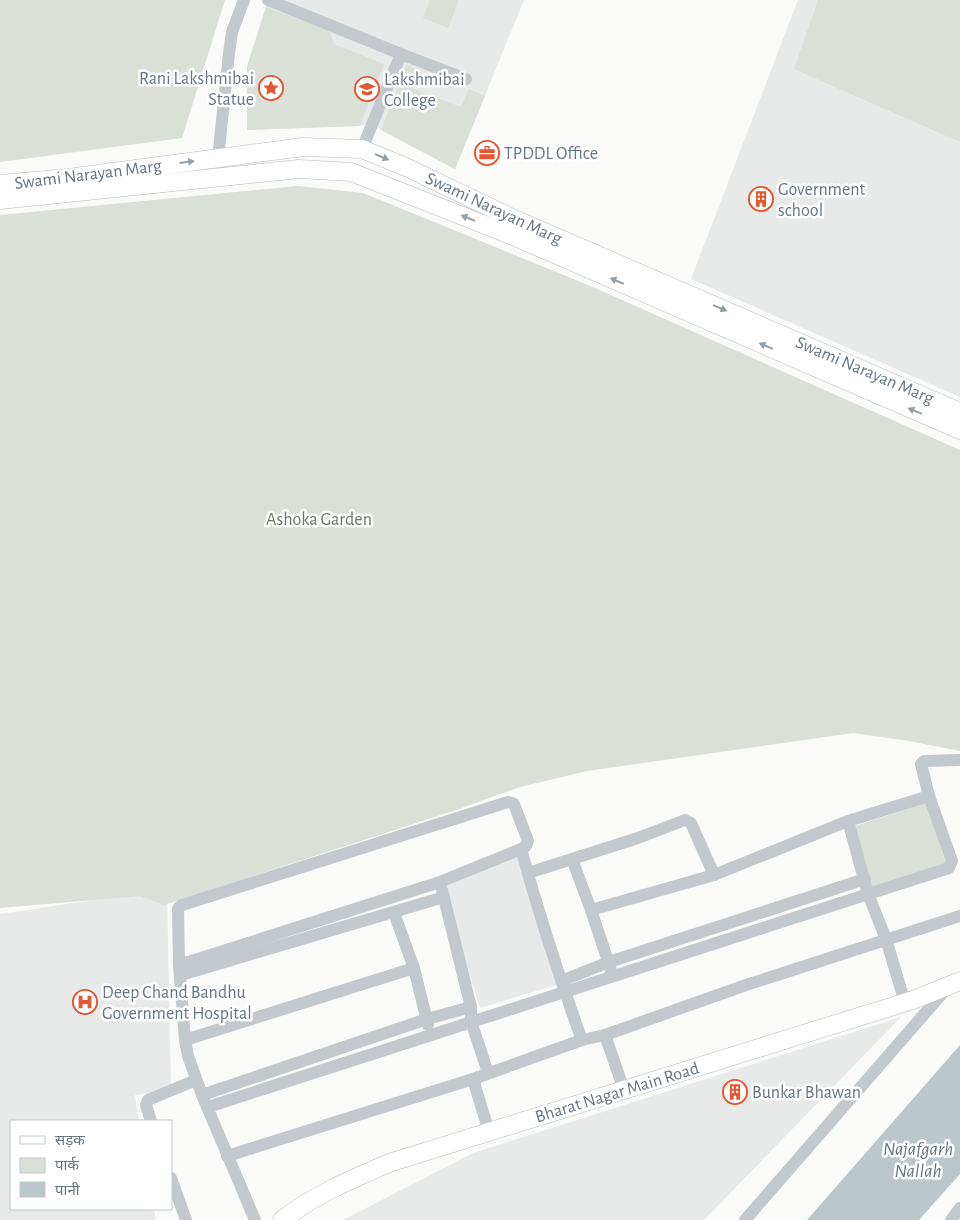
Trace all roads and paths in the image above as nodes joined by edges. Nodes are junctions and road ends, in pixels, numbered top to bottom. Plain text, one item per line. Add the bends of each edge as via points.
1 (244, 0) edge
2 (268, 0) edge
3 (289, 4) edge
4 (401, 54) junction
5 (466, 79) dead end
6 (362, 149) junction
7 (218, 158) junction
8 (216, 178) junction
9 (0, 184) edge
10 (0, 200) edge
11 (672, 296) junction
12 (960, 412) edge
13 (960, 430) edge
14 (960, 760) edge
15 (929, 796) junction
16 (848, 821) junction
17 (522, 849) junction
18 (572, 859) junction
19 (528, 872) junction
20 (714, 875) junction
21 (865, 878) junction
22 (440, 882) junction
23 (868, 894) junction
24 (444, 897) junction
25 (591, 910) junction
26 (394, 913) junction
27 (960, 916) edge
28 (886, 939) junction
29 (609, 962) junction
30 (414, 968) junction
31 (180, 970) junction
32 (612, 976) junction
33 (955, 983) edge
34 (563, 986) junction
35 (905, 1003) junction
36 (471, 1007) junction
37 (427, 1018) junction
38 (472, 1021) junction
39 (430, 1034) junction
40 (605, 1036) junction
41 (185, 1040) junction
42 (582, 1040) junction
43 (488, 1073) junction
44 (473, 1079) junction
45 (196, 1080) junction
46 (624, 1090) junction
47 (202, 1095) junction
48 (208, 1107) junction
49 (151, 1120) edge
50 (489, 1132) junction
51 (227, 1156) junction
52 (172, 1181) edge
53 (960, 1208) edge
54 (186, 1220) edge
55 (254, 1220) edge
56 (282, 1220) edge
57 (745, 1220) edge
58 (951, 1220) edge

1 - 7 street via 232,32
2 - 3 street
3 - 4 street
4 - 5 street
4 - 6 street
6 - 7 main road, Swami Narayan Marg via 303,147
6 -> 11 main road, Swami Narayan Marg via 408,168
7 - 8 street
9 -> 7 main road, Swami Narayan Marg
8 - 10 main road, Swami Narayan Marg
11 -> 8 main road, Swami Narayan Marg via 351,172 299,169
11 -> 12 main road, Swami Narayan Marg
13 -> 11 main road, Swami Narayan Marg
14 - 15 street via 924,761 921,764
15 - 16 street
15 - 23 street via 951,865
16 - 20 street
16 - 21 street
17 - 19 street
17 - 22 street
17 - 31 street via 528,841 511,802 182,905 177,913
18 - 19 street
18 - 20 street via 688,820
18 - 25 street
19 - 34 street
20 - 25 street
21 - 23 street
21 - 29 street
22 - 24 street
22 - 31 street
23 - 28 street
23 - 32 street
24 - 26 street
24 - 36 street
25 - 29 street
26 - 30 street
26 - 31 street
27 - 28 street
28 - 35 street
28 - 40 street via 746,984
29 - 32 street
29 - 34 street
30 - 37 street
30 - 41 street
31 - 41 street
32 - 34 street
33 - 35 main road, Bharat Nagar Main Road
33 - 57 street
34 - 38 street
34 - 42 street
35 - 46 main road, Bharat Nagar Main Road
36 - 37 street
36 - 38 street
37 - 39 street
37 - 47 street
38 - 39 street
38 - 43 street
39 - 48 street
40 - 42 street
40 - 46 street
41 - 45 street
42 - 43 street
43 - 44 street
44 - 50 street
44 - 51 street
45 - 47 street
45 - 49 street via 148,1100 146,1105
46 - 50 main road, Bharat Nagar Main Road
47 - 48 street
48 - 51 street
50 - 56 main road, Bharat Nagar Main Road via 389,1163 337,1186
51 - 55 street
52 - 54 street
53 - 58 street

